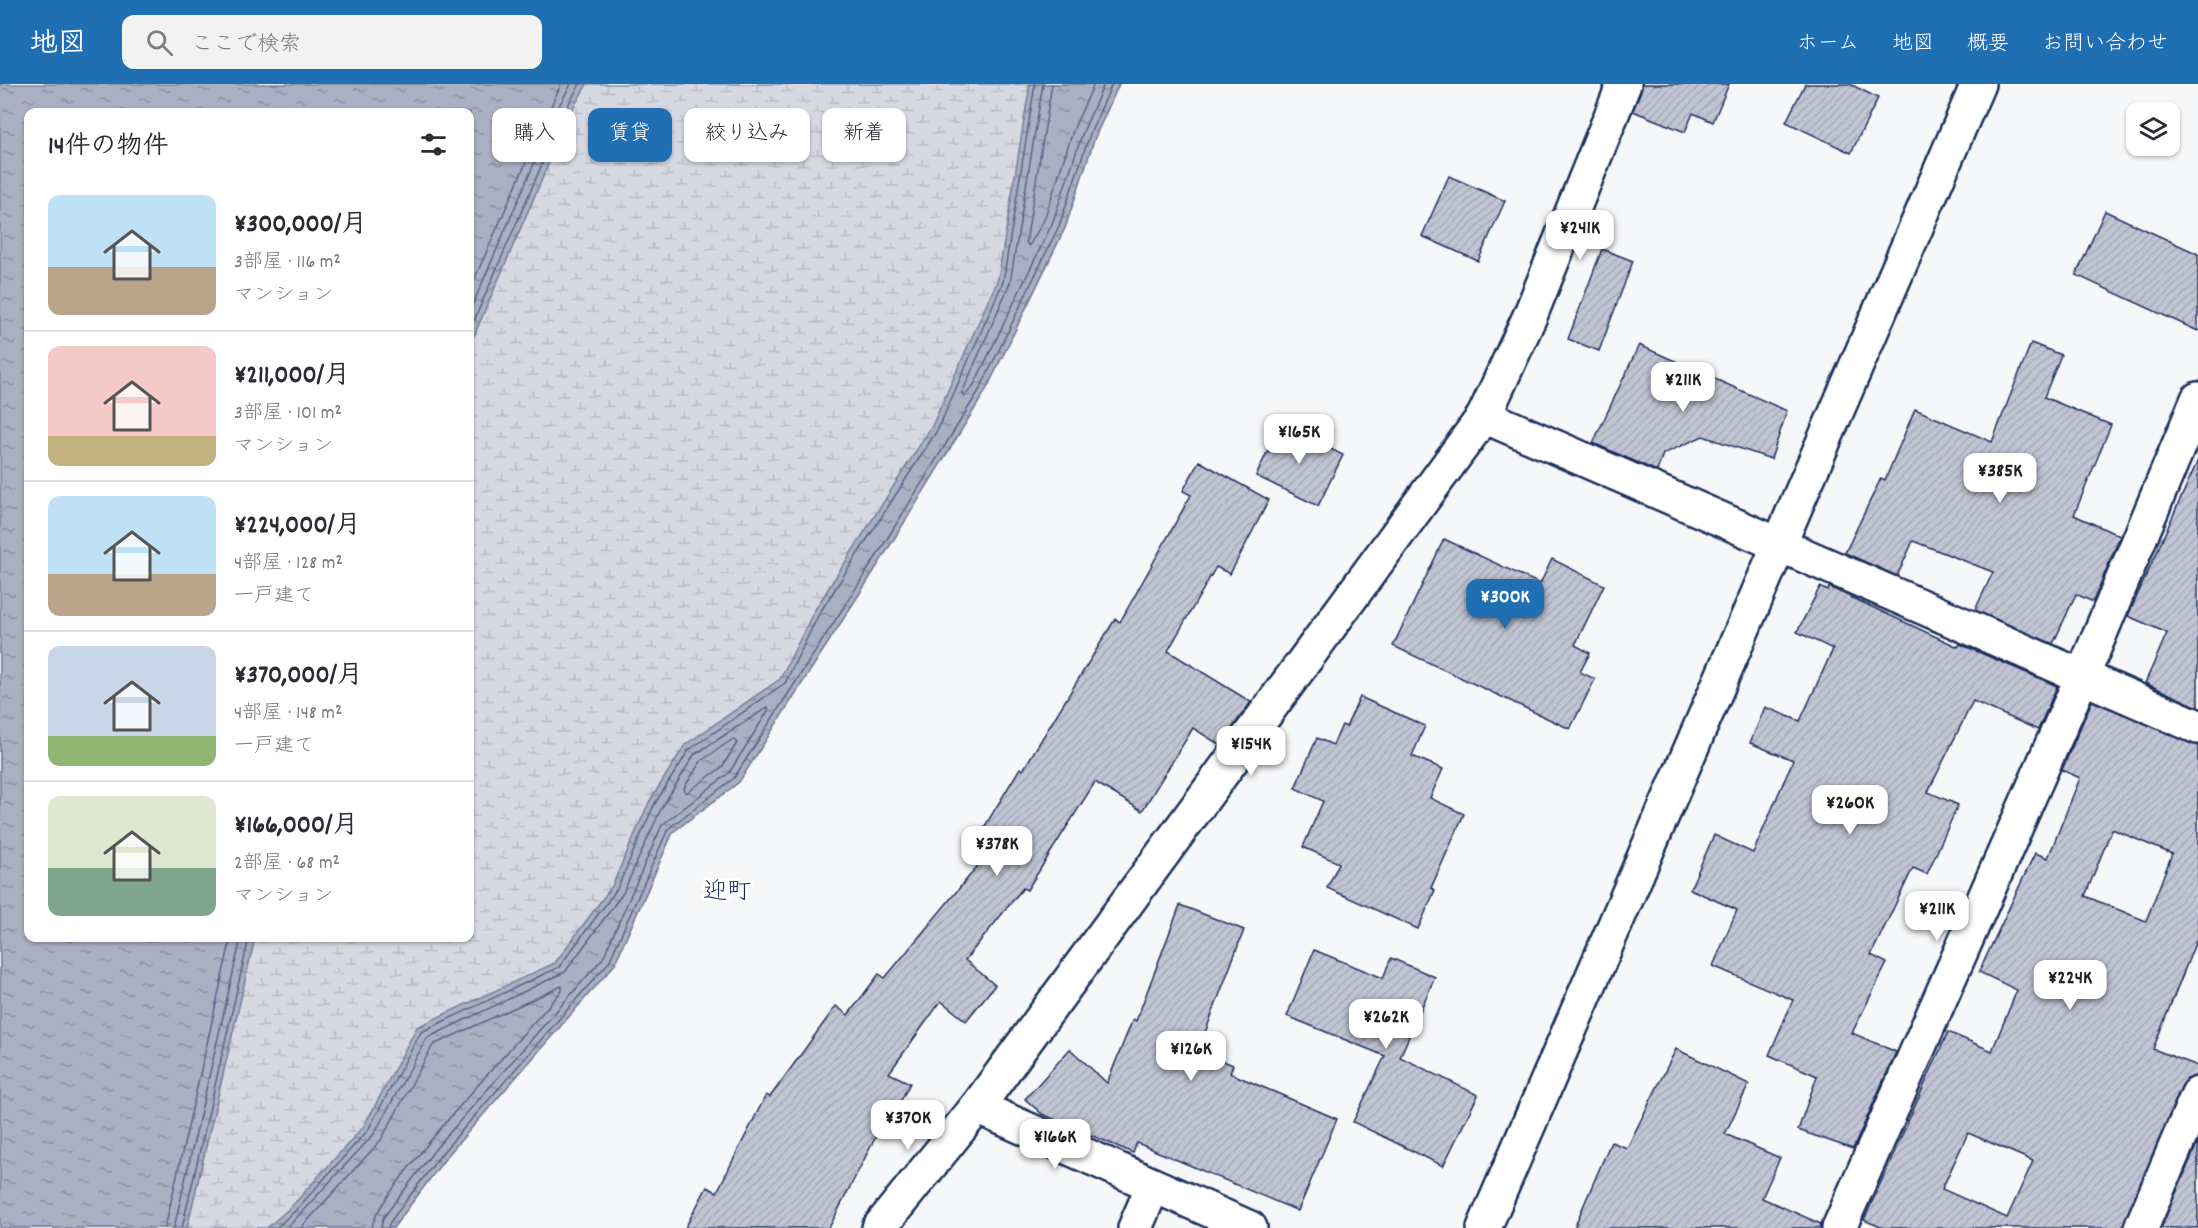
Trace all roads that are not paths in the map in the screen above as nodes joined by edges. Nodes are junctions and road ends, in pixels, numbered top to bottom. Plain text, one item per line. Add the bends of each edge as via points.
1 (1624, 84) edge
2 (1978, 84) edge
3 (2198, 399) edge
4 (1484, 416) junction
5 (1780, 545) junction
6 (2082, 677) junction
7 (2198, 727) edge
8 (2198, 1094) edge
9 (977, 1107) junction
10 (1153, 1186) junction
11 (879, 1228) edge
12 (1135, 1228) edge
13 (1250, 1228) edge
14 (1484, 1228) edge
15 (1839, 1228) edge
16 (2141, 1228) edge

1 - 4 street via 1530,316
2 - 5 street
3 - 6 street
4 - 5 street
4 - 9 street
5 - 6 street
5 - 14 street
6 - 7 street
6 - 15 street
8 - 16 street
9 - 10 street
9 - 11 street
10 - 12 street
10 - 13 street

